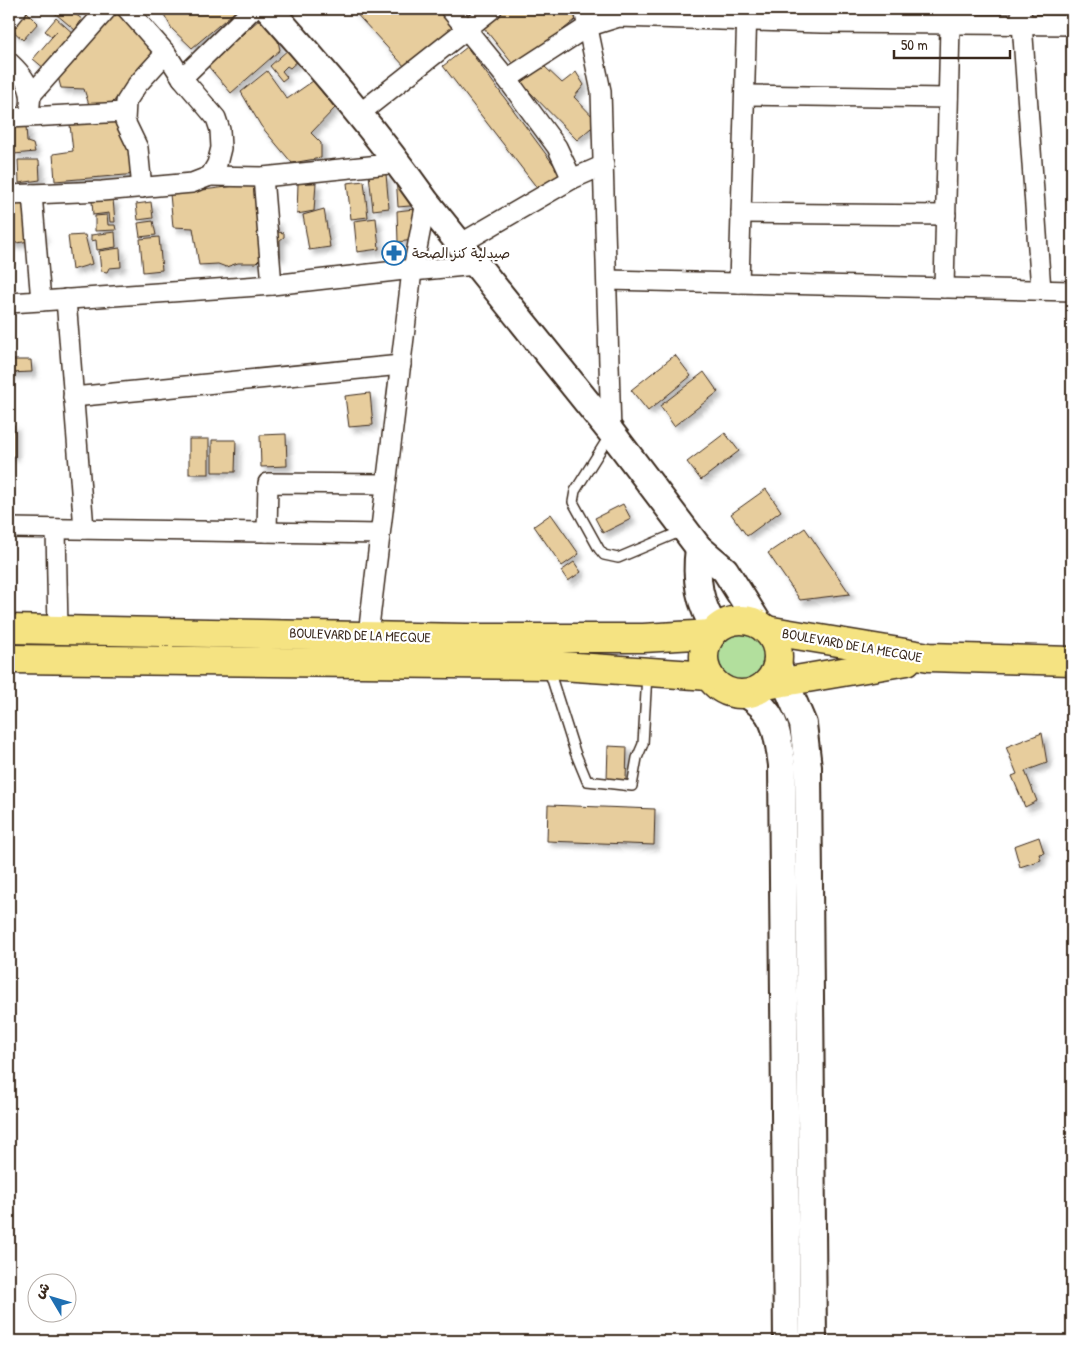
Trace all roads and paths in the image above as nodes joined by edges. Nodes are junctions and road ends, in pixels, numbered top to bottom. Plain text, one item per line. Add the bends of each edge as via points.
1 (17, 9) edge
2 (107, 9) edge
3 (127, 9) edge
4 (253, 9) edge
5 (269, 9) edge
6 (450, 9) edge
7 (492, 9) edge
8 (747, 14) edge
9 (1022, 17) edge
10 (585, 18) edge
11 (9, 19) edge
12 (950, 25) junction
13 (1072, 26) edge
14 (466, 29) junction
15 (166, 53) junction
16 (9, 62) edge
17 (182, 78) junction
18 (507, 79) junction
19 (32, 94) junction
20 (745, 96) junction
21 (948, 98) junction
22 (125, 112) junction
23 (359, 114) junction
24 (28, 116) junction
25 (9, 118) edge
26 (399, 163) junction
27 (604, 165) junction
28 (210, 176) junction
29 (263, 177) junction
30 (572, 179) junction
31 (142, 188) junction
32 (32, 194) junction
33 (9, 195) edge
34 (426, 202) junction
35 (741, 213) junction
36 (946, 215) junction
37 (460, 244) junction
38 (476, 264) junction
39 (413, 270) junction
40 (607, 280) junction
41 (739, 283) junction
42 (272, 285) junction
43 (944, 288) junction
44 (1041, 290) junction
45 (1072, 291) edge
46 (66, 299) junction
47 (41, 301) junction
48 (9, 303) edge
49 (401, 365) junction
50 (73, 396) junction
51 (611, 432) junction
52 (386, 484) junction
53 (9, 528) edge
54 (56, 529) junction
55 (84, 529) junction
56 (267, 532) junction
57 (380, 534) junction
58 (692, 539) junction
59 (762, 627) junction
60 (9, 629) edge
61 (58, 629) junction
62 (714, 632) junction
63 (368, 635) junction
64 (929, 657) junction
65 (9, 659) edge
66 (1072, 661) edge
67 (547, 665) junction
68 (647, 671) junction
69 (709, 676) junction
70 (768, 681) junction
71 (787, 1341) edge
72 (813, 1341) edge

1 - 11 street
2 - 19 street
3 - 15 street
4 - 17 street
5 - 23 street
6 - 14 street
7 - 14 street
8 - 10 street
8 - 12 street
8 - 20 street
9 - 12 street
9 - 13 street
9 - 44 street
10 - 18 street
10 - 27 street via 601,91
12 - 21 street
14 - 18 street
14 - 23 street
15 - 17 street
15 - 22 street via 129,96
16 - 19 street via 23,76
17 - 28 street via 216,118 220,130 219,157
18 - 30 street via 557,147
19 - 24 street
20 - 21 street
20 - 35 street
21 - 36 street
22 - 24 street
22 - 31 street via 125,121 138,148
23 - 26 street
24 - 25 street
26 - 29 street
26 - 34 street
27 - 30 street
27 - 40 street
28 - 29 street
28 - 31 street via 192,183
29 - 42 street
30 - 37 street
31 - 32 street
32 - 33 street
32 - 47 street
34 - 37 street
34 - 39 street
35 - 36 street
35 - 41 street
36 - 43 street
37 - 38 street
38 - 39 street
38 - 51 street
39 - 42 street
39 - 49 street
40 - 41 street
40 - 51 street
41 - 43 street
42 - 46 street
43 - 44 street
44 - 45 street
46 - 47 street
46 - 50 street
47 - 48 street
49 - 50 street
49 - 52 street
50 - 55 street
51 - 58 street
51 - 58 lane via 575,491 573,502 599,549 604,555 618,558
52 - 56 street via 268,484
52 - 57 street
53 - 54 street
54 - 55 street
54 - 61 street
55 - 56 street
56 - 57 street
57 - 63 street
58 - 59 street via 725,570
58 - 62 street via 699,596
59 - 62 main road, BOULEVARD DE LA MECQUE via 736,620
59 - 64 main road, BOULEVARD DE LA MECQUE
59 - 70 main road, BOULEVARD DE LA MECQUE via 775,642 778,653
60 - 61 main road, BOULEVARD DE LA MECQUE
61 - 63 main road, BOULEVARD DE LA MECQUE
62 - 63 main road, BOULEVARD DE LA MECQUE via 584,638
62 - 69 main road via 704,654
64 - 66 main road
64 - 70 main road, BOULEVARD DE LA MECQUE
65 - 67 main road, BOULEVARD DE LA MECQUE
67 - 68 main road, BOULEVARD DE LA MECQUE
67 - 68 lane via 587,781 632,786 643,744
68 - 69 main road, BOULEVARD DE LA MECQUE
69 - 70 main road, BOULEVARD DE LA MECQUE via 725,691
70 - 71 street via 760,702 770,714 777,732 782,765
70 - 72 street via 803,724 808,766

